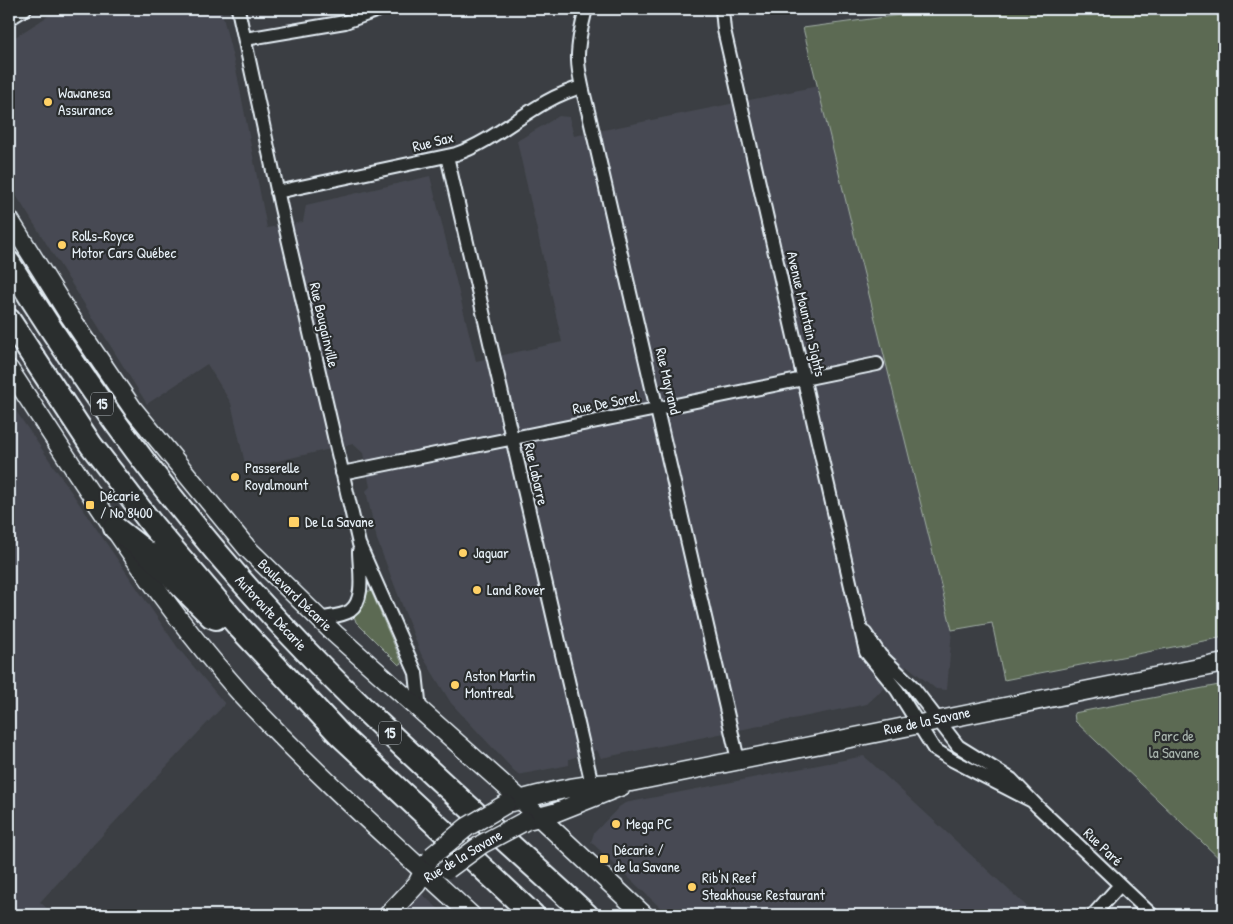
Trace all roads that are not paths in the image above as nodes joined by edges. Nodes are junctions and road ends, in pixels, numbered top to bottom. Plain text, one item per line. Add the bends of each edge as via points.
1 (24, 9) edge
2 (238, 9) edge
3 (380, 9) edge
4 (586, 9) edge
5 (722, 9) edge
6 (9, 19) edge
7 (245, 39) junction
8 (582, 88) junction
9 (447, 156) junction
10 (277, 192) junction
11 (9, 219) edge
12 (9, 263) edge
13 (9, 320) edge
14 (878, 364) dead end
15 (9, 369) edge
16 (805, 379) junction
17 (657, 409) junction
18 (511, 438) junction
19 (342, 473) junction
20 (115, 528) junction
21 (359, 544) junction
22 (319, 619) junction
23 (861, 627) junction
24 (240, 628) junction
25 (1224, 663) edge
26 (420, 710) junction
27 (936, 720) junction
28 (916, 724) junction
29 (738, 760) junction
30 (593, 790) junction
31 (1032, 801) junction
32 (514, 802) junction
33 (532, 819) junction
34 (428, 873) junction
35 (1120, 886) junction
36 (388, 915) edge
37 (471, 915) edge
38 (533, 915) edge
39 (587, 915) edge
40 (644, 915) edge
41 (1092, 915) edge
42 (1152, 915) edge

1 - 6 street
2 - 7 street, Rue Bougainville
3 - 7 street via 345,22
4 - 8 street, Rue Mayrand via 577,55
5 - 16 street, Avenue Mountain Sights via 724,30
7 - 10 street, Rue Bougainville
8 - 9 street, Rue Sax via 562,94 476,145
8 - 17 street, Rue Mayrand
9 - 10 street, Rue Sax
9 - 18 street, Rue Labarre
10 - 19 street, Rue Bougainville
11 - 22 main road, Boulevard Décarie via 133,409 247,548
12 - 39 highway, Autoroute Décarie / 15 via 139,455 250,591 347,692
13 - 24 highway, 15 via 102,460
14 - 16 street, Rue De Sorel
15 - 20 main road
16 - 17 street, Rue De Sorel
16 - 23 street, Avenue Mountain Sights
17 - 18 street, Rue De Sorel
17 - 29 street, Rue Mayrand
18 - 19 street, Rue De Sorel
18 - 30 street, Rue Labarre
19 - 21 street, Rue Bougainville
20 - 24 highway via 151,556 211,616
20 - 34 main road via 182,622 241,693 310,764
21 - 22 street, Rue Bougainville via 360,590 355,606 347,612
21 - 26 street, Rue Bougainville via 416,673
22 - 26 main road, Boulevard Décarie
23 - 27 street, Avenue Mountain Sights via 875,649 912,686
23 - 28 street, Avenue Mountain Sights via 866,652 894,686
24 - 38 highway, 15 via 341,736
25 - 27 main road, Rue de la Savane
26 - 32 main road, Boulevard Décarie
27 - 28 main road, Rue de la Savane
27 - 31 street, Avenue Mountain Sights via 958,746 1011,779
28 - 29 main road, Rue de la Savane
28 - 31 street, Avenue Mountain Sights via 940,753
29 - 30 main road, Rue de la Savane
30 - 32 main road, Rue de la Savane
30 - 33 main road, Rue de la Savane
31 - 35 street, Rue Paré
32 - 33 main road, Boulevard Décarie
32 - 34 main road, Rue de la Savane, bridge via 467,827 439,848
33 - 34 main road, Rue de la Savane, bridge
33 - 40 main road, Boulevard Décarie
34 - 36 main road
34 - 37 main road
35 - 41 street
35 - 42 street, Rue Paré

